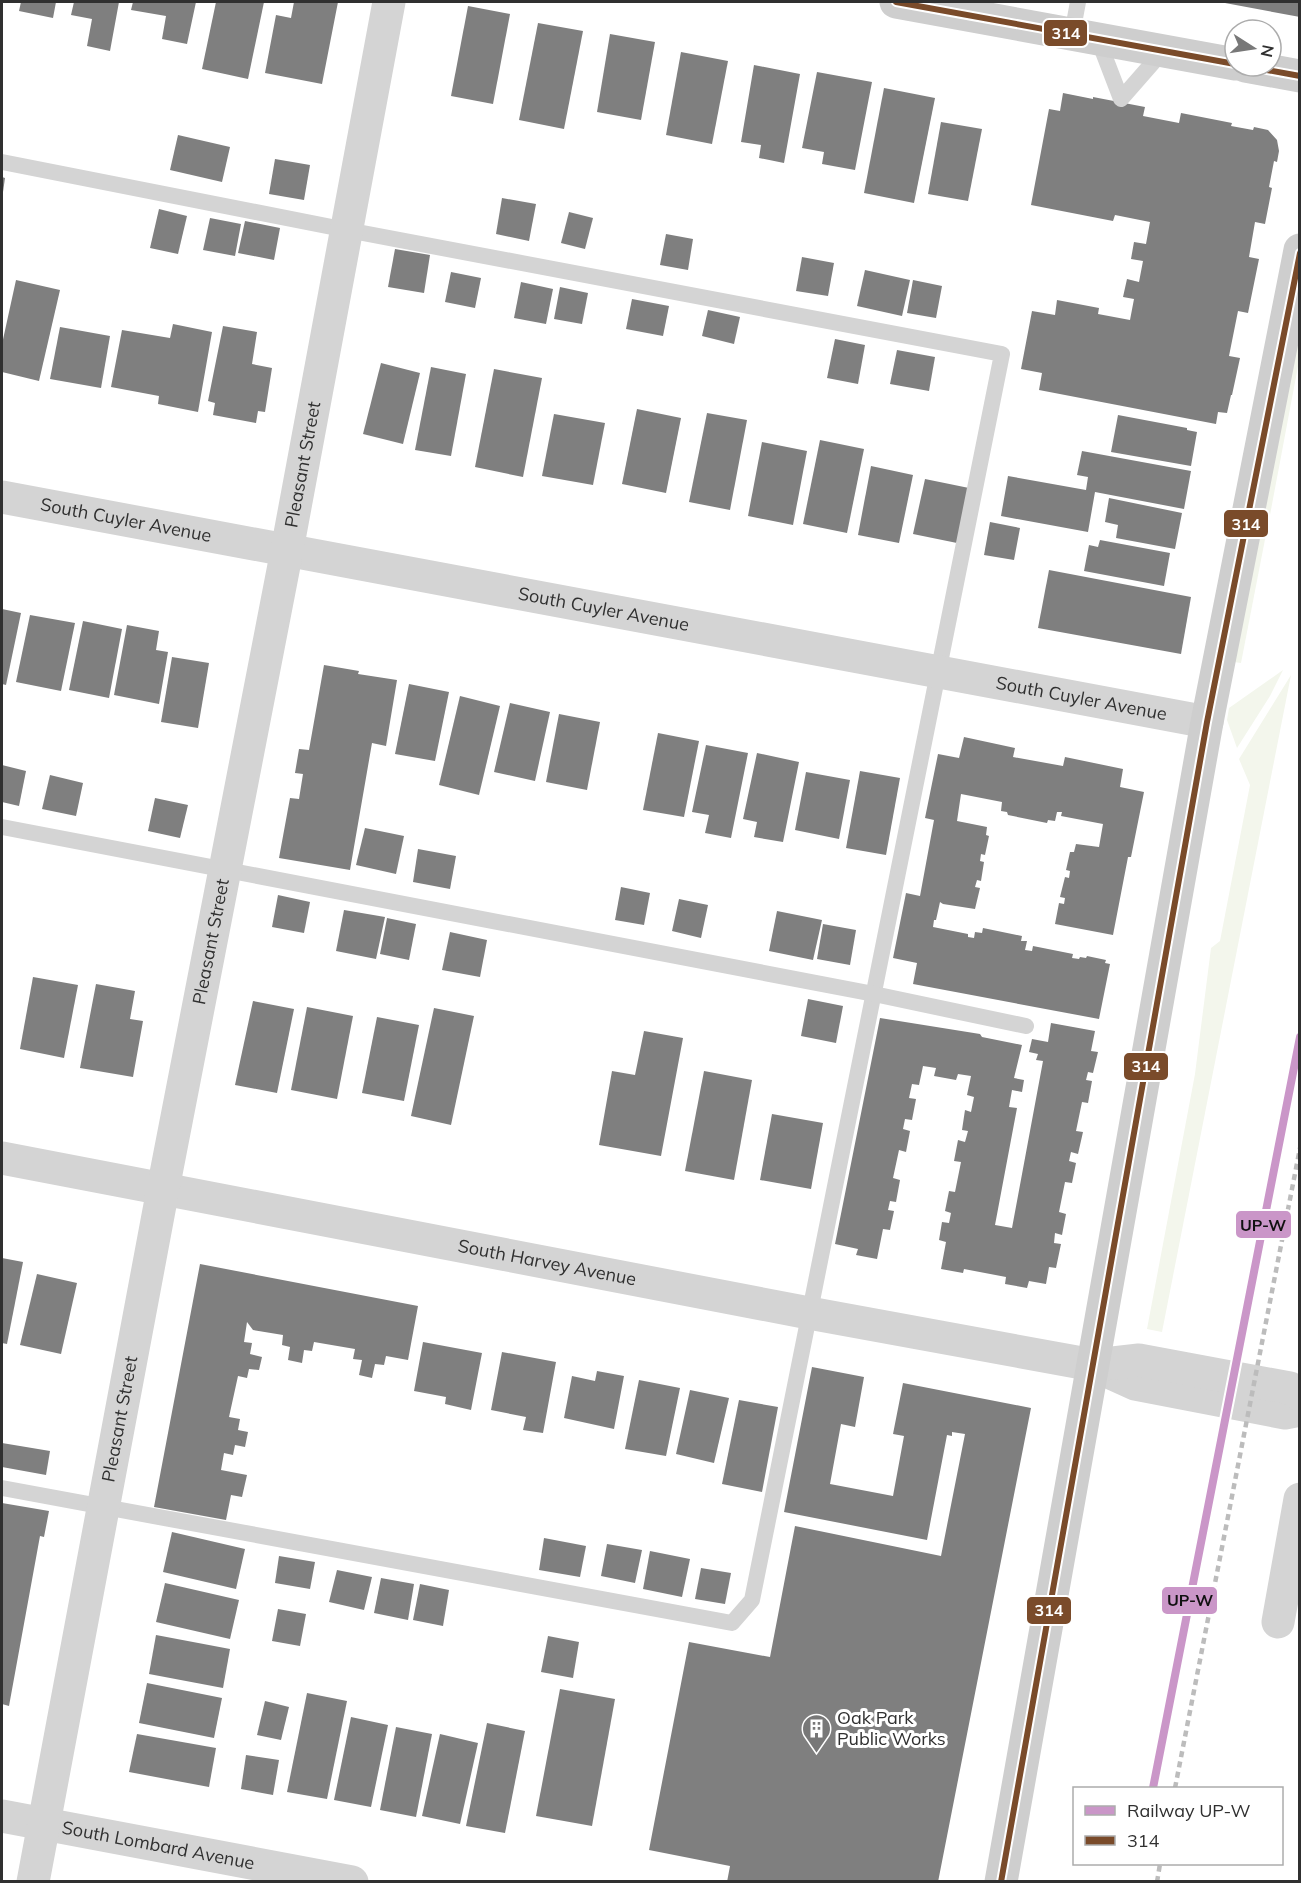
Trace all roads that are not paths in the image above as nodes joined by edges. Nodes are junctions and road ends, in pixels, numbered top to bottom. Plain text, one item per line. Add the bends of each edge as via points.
1 (389, 2) edge
2 (896, 2) edge
3 (1078, 2) edge
4 (1085, 36) junction
5 (1163, 51) junction
6 (1223, 62) edge
7 (1283, 73) edge
8 (1299, 76) edge
9 (2, 162) edge
10 (347, 230) junction
11 (1299, 250) edge
12 (2, 496) edge
13 (287, 550) junction
14 (938, 672) junction
15 (1207, 722) junction
16 (2, 827) edge
17 (225, 870) junction
18 (874, 994) junction
19 (1026, 1026) dead end
20 (2, 1158) edge
21 (162, 1189) junction
22 (809, 1313) junction
23 (1093, 1365) junction
24 (1299, 1395) edge
25 (1299, 1410) edge
26 (2, 1488) edge
27 (1299, 1503) edge
28 (103, 1506) junction
29 (1278, 1622) dead end
30 (2, 1816) edge
31 (44, 1824) junction
32 (278, 1875) edge
33 (33, 1881) edge
34 (352, 1881) edge
35 (1001, 1881) edge

1 - 10 street, Pleasant Street
2 - 4 street
3 - 4 lane
4 - 5 street
4 - 5 lane via 1120,100
5 - 6 street
7 - 8 street
9 - 10 lane
10 - 13 street, Pleasant Street
10 - 14 lane via 1002,354
11 - 15 street
12 - 13 street, South Cuyler Avenue
13 - 14 street, South Cuyler Avenue
13 - 17 street, Pleasant Street
14 - 15 street, South Cuyler Avenue
14 - 18 lane
15 - 23 street
16 - 17 lane
17 - 18 lane
17 - 21 street, Pleasant Street
18 - 19 lane
18 - 22 lane
20 - 21 street, South Harvey Avenue
21 - 22 street, South Harvey Avenue
21 - 28 street, Pleasant Street
22 - 23 street, South Harvey Avenue
22 - 28 lane via 752,1600 732,1623
23 - 24 street via 1139,1360 1290,1388
23 - 25 street via 1135,1384 1285,1413
23 - 35 street
26 - 28 lane
27 - 29 street
28 - 31 street, Pleasant Street
30 - 31 street, South Lombard Avenue
31 - 32 street, South Lombard Avenue
31 - 33 street, Pleasant Street
32 - 34 street, South Lombard Avenue

